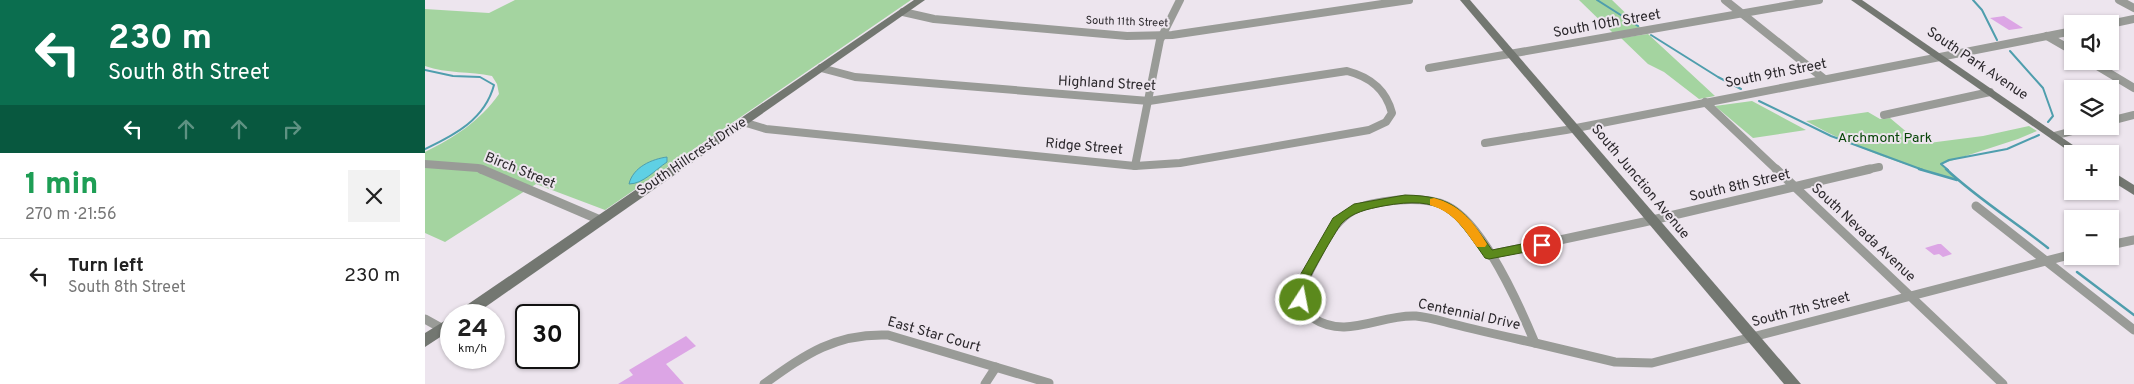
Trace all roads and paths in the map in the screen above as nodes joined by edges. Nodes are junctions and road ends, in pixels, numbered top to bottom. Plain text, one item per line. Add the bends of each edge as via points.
1 (920, 0) edge
2 (1180, 0) edge
3 (1409, 0) edge
4 (1465, 0) edge
5 (1725, 0) edge
6 (1819, 0) edge
7 (1856, 0) edge
8 (2119, 0) edge
9 (2134, 8) edge
10 (903, 12) junction
11 (1741, 14) junction
12 (2134, 19) edge
13 (2119, 22) edge
14 (2064, 33) edge
15 (1163, 36) junction
16 (2047, 36) junction
17 (2064, 46) edge
18 (1511, 53) junction
19 (1939, 57) junction
20 (821, 68) junction
21 (1429, 68) dead end
22 (2104, 70) edge
23 (1823, 78) junction
24 (2134, 88) edge
25 (1383, 92) joint
26 (1990, 92) junction
27 (1149, 101) junction
28 (1705, 102) junction
29 (1884, 115) dead end
30 (2134, 115) edge
31 (2119, 119) edge
32 (743, 122) junction
33 (1575, 128) junction
34 (2064, 133) edge
35 (2054, 136) junction
36 (1485, 143) dead end
37 (2067, 145) edge
38 (425, 164) edge
39 (1135, 166) junction
40 (1879, 167) dead end
41 (2119, 180) edge
42 (1795, 188) junction
43 (2134, 191) edge
44 (1976, 206) dead end
45 (600, 220) junction
46 (1653, 220) junction
47 (2134, 240) edge
48 (2119, 243) edge
49 (1489, 255) junction
50 (2064, 257) edge
51 (2046, 262) junction
52 (1909, 296) junction
53 (479, 304) edge
54 (425, 319) edge
55 (440, 324) edge
56 (2134, 330) edge
57 (440, 331) edge
58 (1752, 337) junction
59 (425, 341) edge
60 (1535, 344) junction
61 (996, 367) junction
62 (1049, 382) dead end
63 (764, 384) edge
64 (985, 384) edge
65 (1793, 384) edge
66 (2003, 384) edge

1 - 10 street, South Hillcrest Drive
2 - 15 street
3 - 15 street, South 11th Street
4 - 18 street, South Junction Avenue
5 - 11 street
6 - 11 street, South 10th Street
7 - 19 street, South Park Avenue
8 - 9 street
10 - 15 street, South 11th Street via 934,19 1127,36
10 - 20 street, South Hillcrest Drive
11 - 18 street, South 10th Street
11 - 23 street
12 - 13 street
14 - 16 street, South 9th Street
15 - 27 street
16 - 17 street
16 - 19 street, South 9th Street
18 - 21 street, South 10th Street
18 - 33 street, South Junction Avenue
19 - 23 street, South 9th Street
19 - 26 street, South Park Avenue
20 - 27 street, Highland Street via 855,77
20 - 32 street, South Hillcrest Drive
22 - 24 street
23 - 28 street, South 9th Street
25 - 27 street, Highland Street via 1367,76 1335,72
25 - 39 street, Ridge Street via 1392,113 1387,122 1369,130 1180,164
26 - 29 street
26 - 35 street, South Park Avenue
27 - 39 street
28 - 33 street, South 9th Street
28 - 42 street, South Nevada Avenue
30 - 31 street
32 - 39 street, Ridge Street via 766,129
32 - 45 street, South Hillcrest Drive
33 - 36 street, South 9th Street
33 - 46 street, South Junction Avenue
34 - 35 street
35 - 37 street, South Park Avenue
38 - 45 street, Birch Street via 478,168
40 - 42 street, South 8th Street
41 - 43 street
42 - 46 street, South 8th Street
42 - 52 street, South Nevada Avenue
44 - 51 street
45 - 53 street, South Hillcrest Drive
46 - 49 street, South 8th Street
46 - 58 street, South Junction Avenue
47 - 48 street
49 - 60 street, Centennial Drive via 1523,314
49 - 60 street, Centennial Drive via 1463,218 1447,206 1426,199 1405,198 1358,207 1337,221 1301,284 1301,300 1321,323 1339,328 1358,328 1398,316 1418,316
50 - 51 street, South 7th Street
51 - 52 street, South 7th Street
51 - 56 street
52 - 58 street, South 7th Street
52 - 66 street, South Nevada Avenue
54 - 55 street
57 - 59 street
58 - 60 street, South 7th Street via 1652,363 1615,362
58 - 65 street, South Junction Avenue
61 - 62 street, East Star Court
61 - 63 street, East Star Court via 888,335 870,333 851,335 816,348
61 - 64 street

